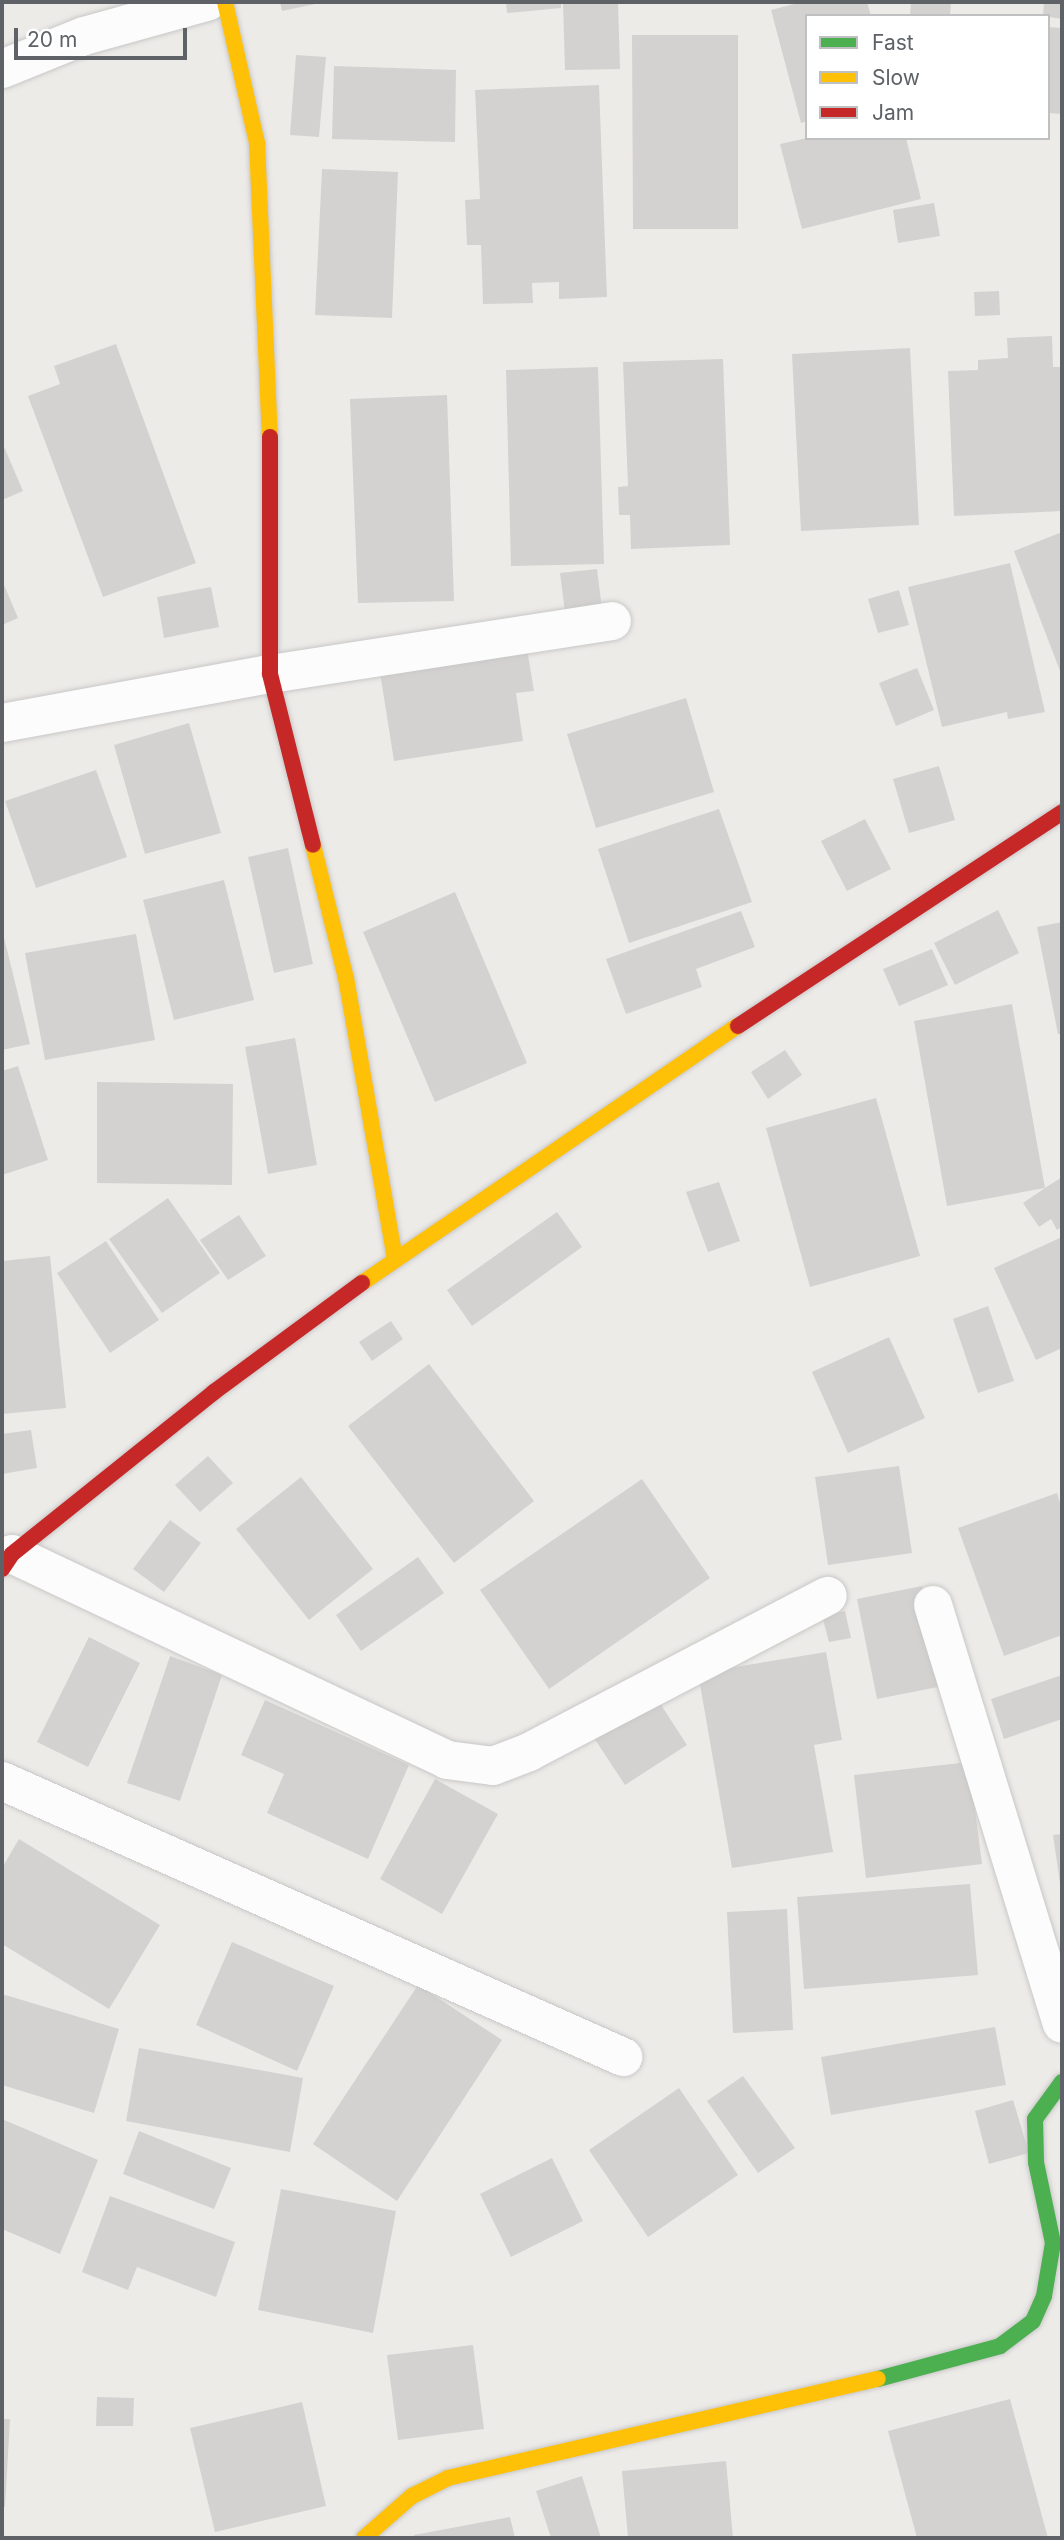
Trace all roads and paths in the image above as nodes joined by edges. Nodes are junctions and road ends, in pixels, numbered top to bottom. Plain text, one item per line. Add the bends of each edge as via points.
1 (207, 2) edge
2 (225, 2) edge
3 (2, 69) edge
4 (612, 621) dead end
5 (270, 674) junction
6 (2, 723) edge
7 (1062, 812) edge
8 (395, 1259) junction
9 (7, 1562) edge
10 (828, 1596) dead end
11 (933, 1605) dead end
12 (2, 1782) edge
13 (1062, 2024) edge
14 (623, 2057) dead end
15 (1062, 2082) edge
16 (364, 2538) edge

1 - 3 street via 84,36
2 - 5 street via 257,143 270,422
4 - 5 street
5 - 6 street
5 - 8 street via 346,978
7 - 8 street via 615,1107
8 - 9 street via 214,1392
9 - 10 street via 447,1760 494,1766
11 - 13 street
12 - 14 street
15 - 16 street via 1035,2119 1036,2161 1053,2243 1044,2296 1033,2321 1000,2346 909,2372 448,2478 403,2502

